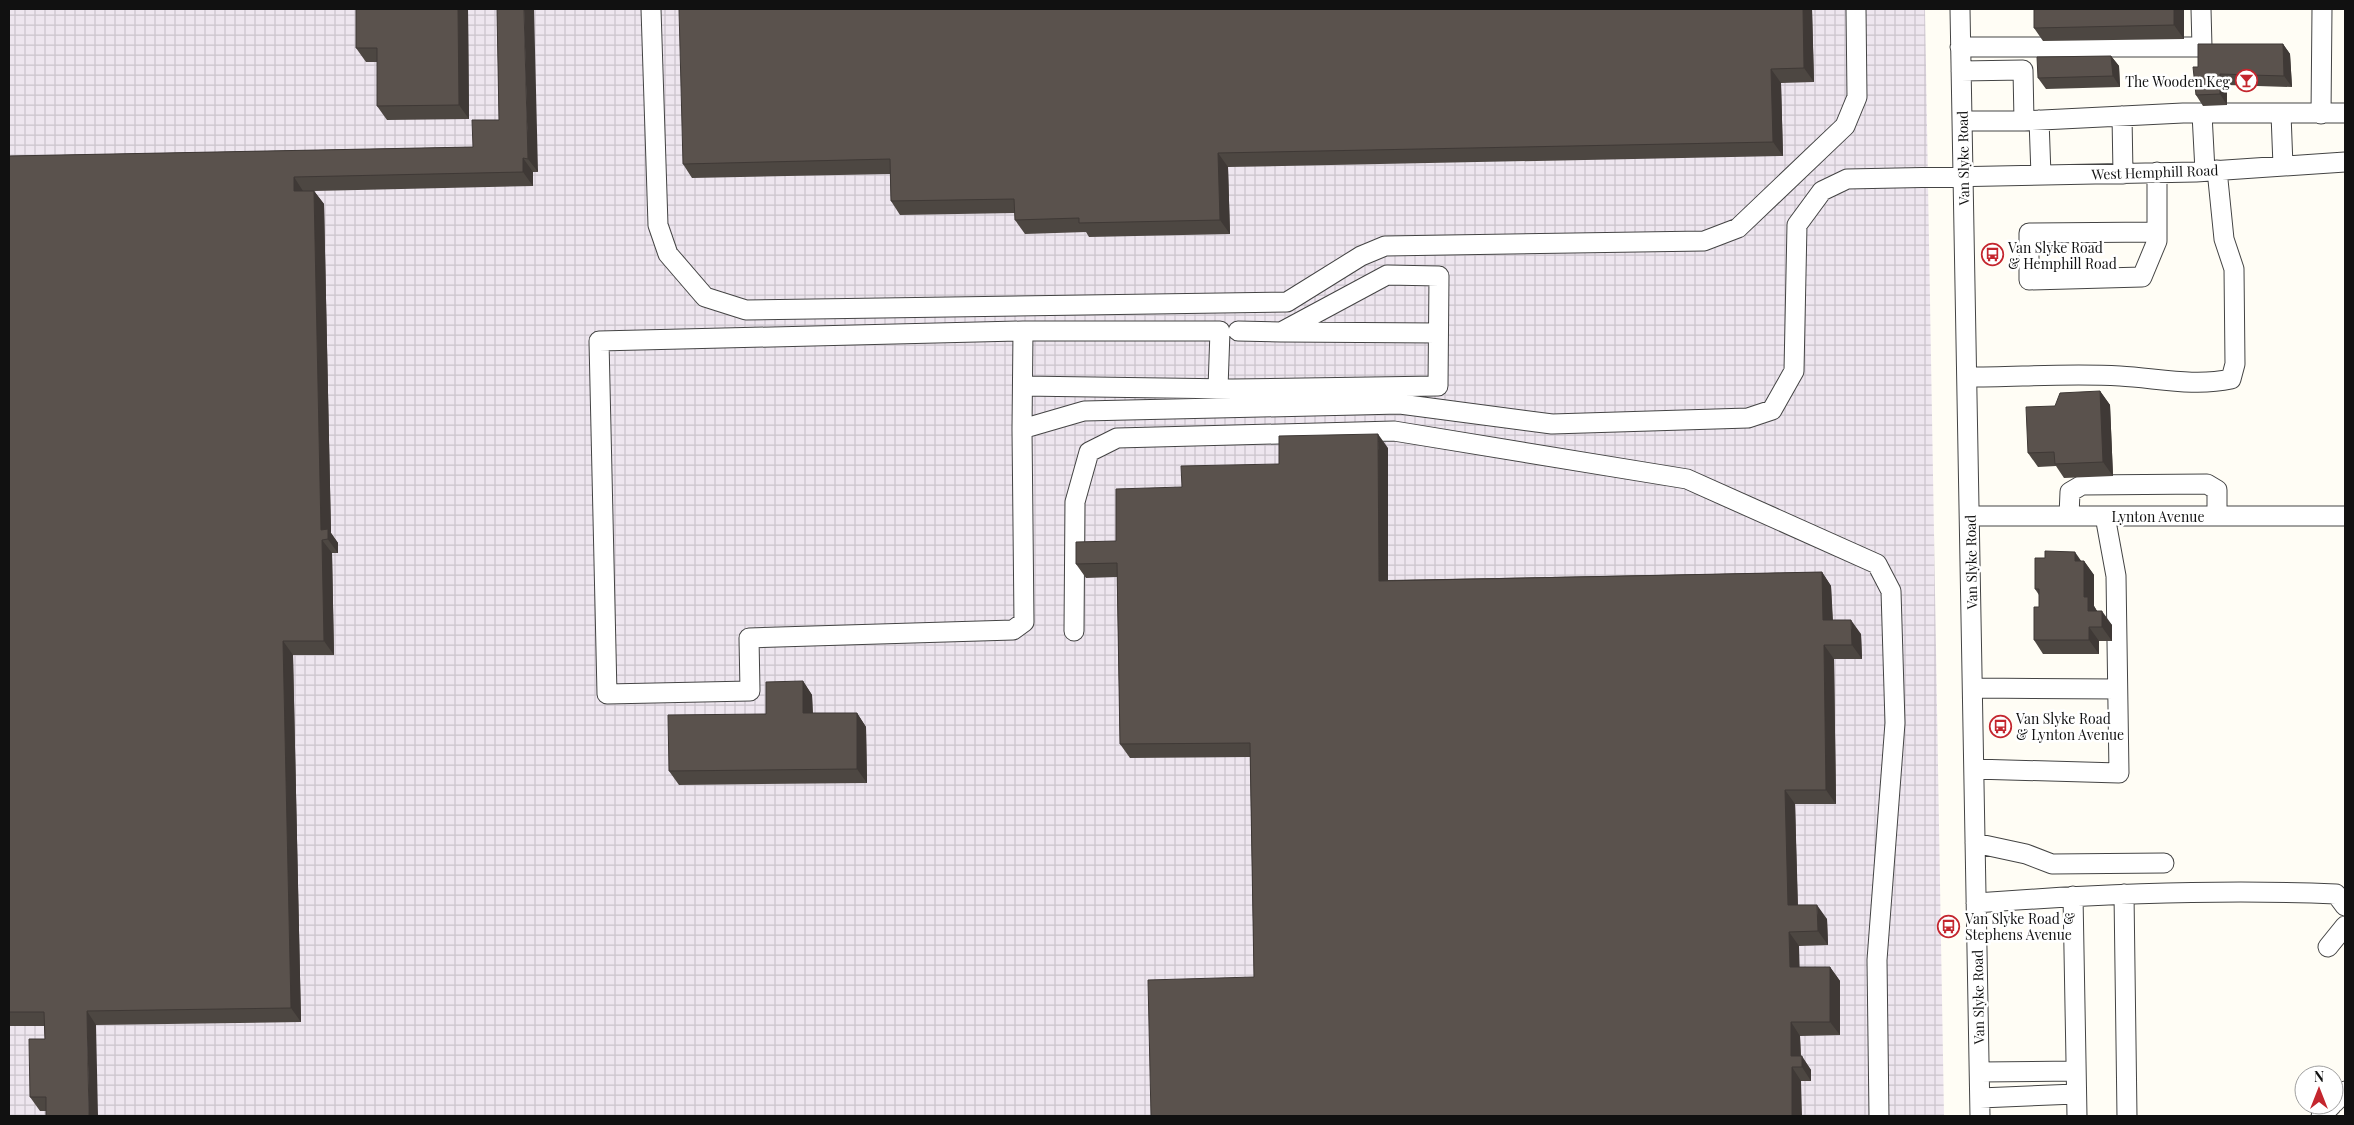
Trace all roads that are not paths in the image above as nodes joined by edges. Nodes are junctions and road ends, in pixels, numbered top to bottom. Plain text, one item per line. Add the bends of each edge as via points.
1 (651, 9) edge
2 (1856, 9) edge
3 (1960, 9) edge
4 (2201, 9) edge
5 (2322, 9) edge
6 (1960, 47) junction
7 (1961, 71) junction
8 (2345, 113) edge
9 (2202, 114) junction
10 (2281, 114) junction
11 (2320, 114) junction
12 (2122, 116) junction
13 (1963, 121) junction
14 (2032, 121) junction
15 (2345, 162) edge
16 (2283, 166) junction
17 (2211, 171) junction
18 (2157, 172) junction
19 (2123, 174) junction
20 (2042, 175) junction
21 (1964, 177) junction
22 (2157, 232) junction
23 (1023, 331) junction
24 (1238, 331) dead end
25 (1281, 332) junction
26 (1438, 333) junction
27 (1967, 377) junction
28 (1023, 386) junction
29 (1218, 388) junction
30 (1022, 429) junction
31 (1970, 516) junction
32 (2069, 516) junction
33 (2105, 516) junction
34 (2217, 516) junction
35 (2345, 516) edge
36 (1074, 631) dead end
37 (1973, 688) junction
38 (2118, 688) junction
39 (1974, 769) junction
40 (1975, 843) junction
41 (2164, 863) dead end
42 (2124, 894) junction
43 (2072, 896) junction
44 (1976, 903) junction
45 (2345, 906) edge
46 (2345, 926) edge
47 (2328, 947) dead end
48 (2076, 1071) junction
49 (1980, 1072) junction
50 (2076, 1094) junction
51 (1980, 1107) edge
52 (1879, 1116) edge
53 (2077, 1116) edge
54 (2127, 1116) edge

1 - 2 street via 658,225 668,254 705,297 746,310 1287,302 1361,256 1385,246 1704,241 1738,228 1844,126 1857,97
3 - 6 street, Van Slyke Road
4 - 6 street via 2202,47
5 - 11 street
6 - 7 street, Van Slyke Road
7 - 13 street, Van Slyke Road
7 - 14 street via 2023,70
8 - 11 street
9 - 10 street
9 - 12 street
9 - 17 street
10 - 11 street
10 - 16 street
12 - 14 street
12 - 19 street
13 - 14 street
13 - 21 street, Van Slyke Road
14 - 20 street
15 - 16 street, West Hemphill Road
16 - 17 street, West Hemphill Road
17 - 18 street, West Hemphill Road
17 - 27 street via 2224,239 2234,269 2235,364 2231,380 2194,382 2121,376
18 - 19 street, West Hemphill Road
18 - 22 street
19 - 20 street, West Hemphill Road
20 - 21 street, West Hemphill Road
21 - 27 street, Van Slyke Road
21 - 30 street, West Hemphill Road via 1847,179 1822,191 1796,225 1794,372 1772,410 1748,418 1552,424 1400,404 1084,411
22 - 22 street via 2157,241 2142,278 2029,280 2029,233
23 - 28 street
23 - 29 street via 1220,331
23 - 30 street via 599,341 606,694 750,691 749,638 1013,630 1024,622
24 - 25 street
25 - 26 street
25 - 26 street via 1387,275 1395,275 1439,276
26 - 29 street via 1438,386
27 - 31 street, Van Slyke Road
28 - 29 street
28 - 30 street
31 - 32 street, Lynton Avenue
31 - 37 street, Van Slyke Road
32 - 33 street, Lynton Avenue
32 - 34 street via 2070,492 2082,485 2207,484 2217,490
33 - 34 street, Lynton Avenue
33 - 38 street via 2116,576
34 - 35 street, Lynton Avenue
36 - 52 street via 1075,502 1089,452 1117,438 1394,431 1657,474 1687,479 1877,564 1891,591 1895,723 1877,960
37 - 38 street
37 - 39 street, Van Slyke Road
38 - 39 street via 2119,773
39 - 40 street, Van Slyke Road
40 - 41 street via 2026,854 2052,864
40 - 44 street, Van Slyke Road
42 - 43 street
42 - 45 street via 2261,890 2336,894
42 - 54 street
43 - 44 street
43 - 48 street
44 - 49 street, Van Slyke Road
46 - 47 street
48 - 49 street
48 - 50 street
49 - 51 street, Van Slyke Road
50 - 51 street
50 - 53 street

